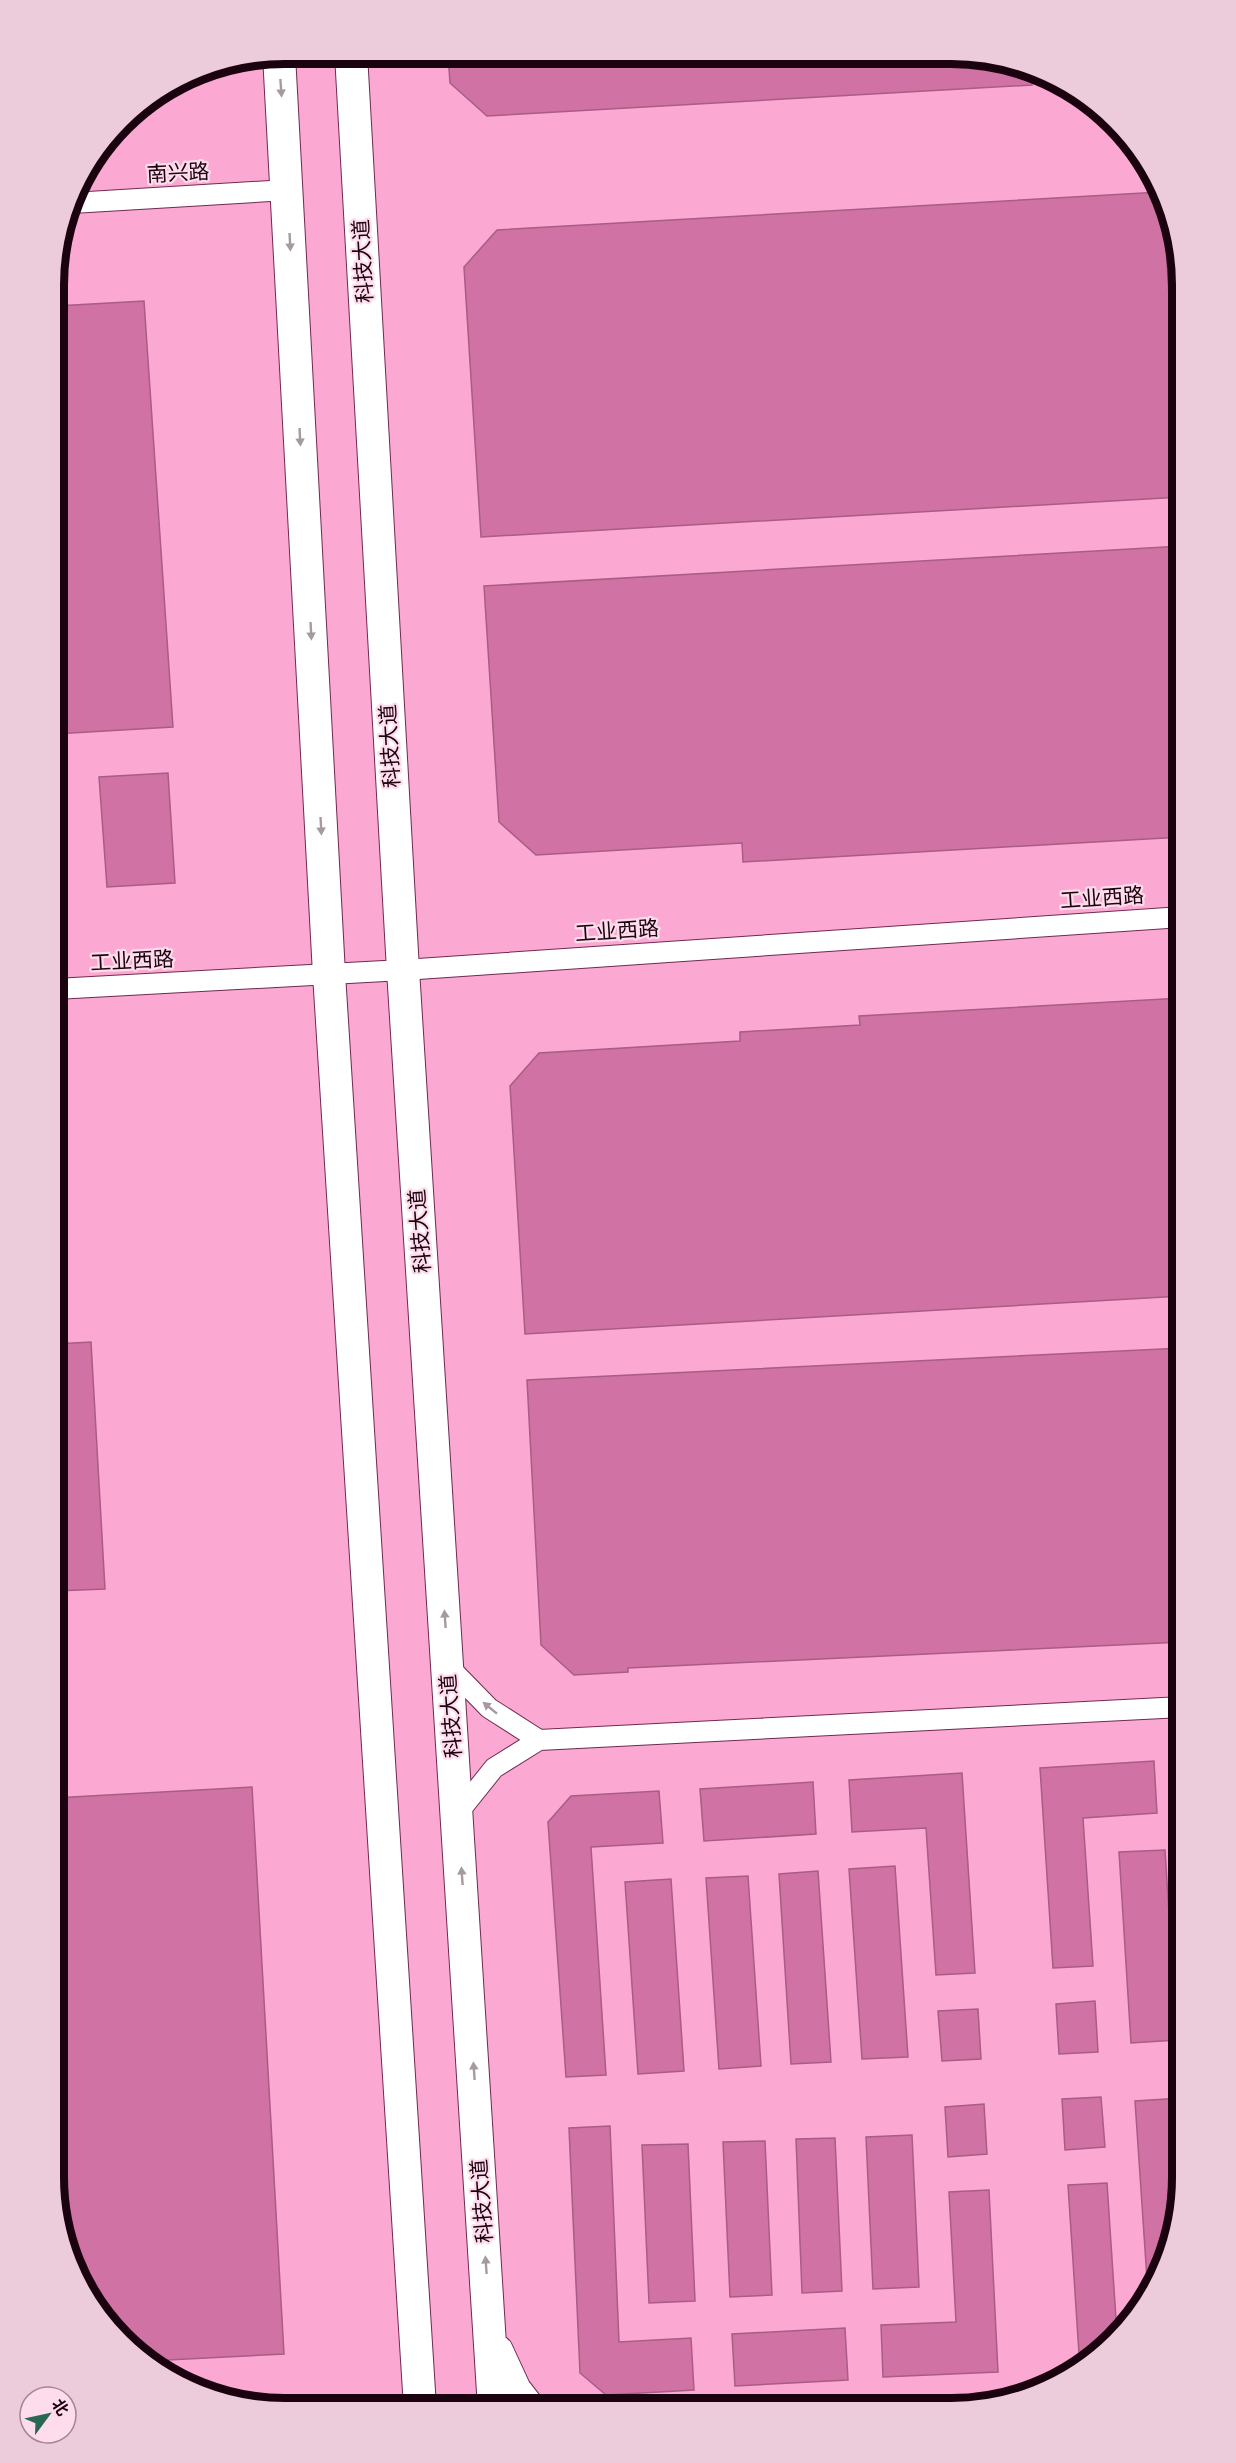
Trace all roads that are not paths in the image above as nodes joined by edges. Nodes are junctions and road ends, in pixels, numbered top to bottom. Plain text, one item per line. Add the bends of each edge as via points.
1 (280, 64) edge
2 (351, 64) edge
3 (287, 190) junction
4 (80, 202) edge
5 (1172, 918) edge
6 (403, 970) junction
7 (330, 974) junction
8 (64, 989) edge
9 (448, 1666) junction
10 (1172, 1708) edge
11 (538, 1740) junction
12 (458, 1813) junction
13 (488, 2308) junction
14 (417, 2358) junction
15 (406, 2398) edge
16 (419, 2398) edge
17 (493, 2398) edge
18 (521, 2398) edge

1 -> 3 main road
2 - 6 main road, 科技大道
3 - 4 street, 南兴路
3 -> 7 main road
5 - 6 street, 工业西路
6 - 7 street, 工业西路
9 -> 6 main road, 科技大道
7 - 8 street, 工业西路
7 - 14 main road
11 -> 9 street via 489,1708
9 - 12 main road, 科技大道
10 - 11 street
11 - 12 street via 494,1768
13 -> 12 main road, 科技大道
13 - 17 main road, 科技大道
13 - 18 main road via 492,2337
14 - 15 main road
14 - 16 main road

